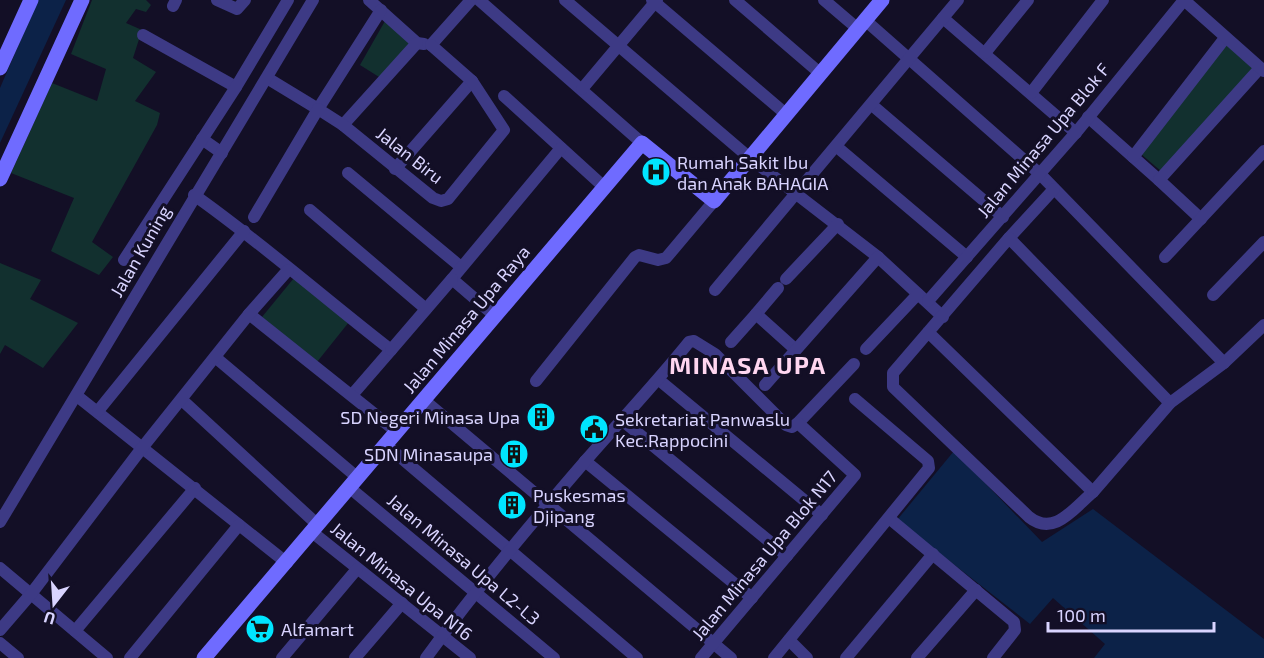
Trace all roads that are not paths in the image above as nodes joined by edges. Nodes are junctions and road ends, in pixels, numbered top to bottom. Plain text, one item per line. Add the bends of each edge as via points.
1 (31, 0) edge
2 (82, 0) edge
3 (217, 0) edge
4 (245, 0) edge
5 (288, 0) edge
6 (313, 0) edge
7 (369, 0) edge
8 (565, 0) edge
9 (735, 0) edge
10 (824, 0) edge
11 (882, 0) edge
12 (958, 0) edge
13 (1028, 0) edge
14 (1103, 0) edge
15 (471, 1) edge
16 (655, 1) edge
17 (381, 10) junction
18 (943, 18) junction
19 (862, 25) junction
20 (143, 35) dead end
21 (1225, 38) junction
22 (417, 43) junction
23 (431, 45) junction
24 (617, 46) junction
25 (985, 52) junction
26 (910, 59) junction
27 (0, 68) edge
28 (1263, 70) edge
29 (821, 74) junction
30 (267, 78) junction
31 (472, 81) junction
32 (236, 87) junction
33 (582, 89) junction
34 (1031, 93) junction
35 (504, 96) dead end
36 (872, 105) junction
37 (318, 109) junction
38 (787, 115) junction
39 (1088, 117) junction
40 (343, 125) junction
41 (1076, 133) junction
42 (202, 139) junction
43 (642, 143) junction
44 (837, 147) junction
45 (561, 148) junction
46 (1264, 151) edge
47 (222, 153) junction
48 (1133, 157) junction
49 (751, 159) junction
50 (395, 169) junction
51 (348, 173) dead end
52 (1040, 174) junction
53 (0, 179) edge
54 (1159, 180) junction
55 (603, 186) junction
56 (1054, 189) junction
57 (798, 193) junction
58 (194, 195) junction
59 (714, 201) junction
60 (310, 210) dead end
61 (254, 217) dead end
62 (1003, 217) junction
63 (1201, 219) junction
64 (838, 224) junction
65 (244, 231) junction
66 (1009, 238) junction
67 (1264, 242) edge
68 (1165, 256) dead end
69 (878, 257) junction
70 (967, 257) junction
71 (124, 260) dead end
72 (461, 267) junction
73 (288, 270) junction
74 (452, 279) junction
75 (715, 290) dead end
76 (1213, 295) dead end
77 (923, 298) junction
78 (426, 309) junction
79 (249, 314) junction
80 (495, 316) junction
81 (759, 316) junction
82 (943, 317) junction
83 (1264, 325) edge
84 (928, 332) junction
85 (731, 342) dead end
86 (795, 349) junction
87 (866, 349) dead end
88 (391, 350) junction
89 (214, 357) junction
90 (1224, 363) junction
91 (854, 364) dead end
92 (659, 380) junction
93 (536, 381) dead end
94 (765, 385) dead end
95 (352, 395) junction
96 (77, 396) junction
97 (855, 399) dead end
98 (182, 400) junction
99 (424, 400) junction
100 (1170, 403) junction
101 (98, 411) junction
102 (622, 420) junction
103 (798, 423) junction
104 (397, 432) junction
105 (386, 445) junction
106 (142, 448) junction
107 (585, 461) junction
108 (354, 483) junction
109 (195, 488) junction
110 (1093, 492) junction
111 (549, 505) junction
112 (822, 515) junction
113 (890, 519) junction
114 (0, 522) edge
115 (239, 525) junction
116 (315, 529) junction
117 (512, 551) junction
118 (933, 554) junction
119 (787, 556) junction
120 (287, 563) junction
121 (0, 568) edge
122 (357, 569) junction
123 (976, 590) junction
124 (475, 593) junction
125 (32, 594) junction
126 (752, 598) junction
127 (402, 603) junction
128 (0, 630) edge
129 (75, 631) junction
130 (443, 635) junction
131 (789, 640) junction
132 (0, 643) edge
133 (713, 643) junction
134 (1000, 656) edge
135 (18, 658) edge
136 (107, 658) edge
137 (130, 658) edge
138 (204, 658) edge
139 (282, 658) edge
140 (355, 658) edge
141 (426, 658) edge
142 (470, 658) edge
143 (554, 658) edge
144 (638, 658) edge
145 (701, 658) edge
146 (731, 658) edge
147 (774, 658) edge
148 (807, 658) edge
149 (846, 658) edge
150 (917, 658) edge

1 - 27 street
2 - 53 street
3 - 4 street via 237,9
5 - 32 street
6 - 30 street, Jalan Kuning
7 - 17 street
8 - 24 street
9 - 29 street
10 - 19 street
11 - 19 street
12 - 18 street
13 - 25 street
14 - 34 street
15 - 23 street
15 - 33 street
16 - 24 street
16 - 38 street
17 - 22 street
17 - 37 street
18 - 25 street
18 - 26 street
19 - 26 street
19 - 29 street
20 - 32 street
21 - 28 street, Jalan Minasa Upa Blok F
21 - 39 street, Jalan Minasa Upa Blok F via 1184,0
21 - 48 street
22 - 23 street
22 - 40 street
23 - 31 street, Jalan Biru
24 - 33 street
24 - 49 street
25 - 34 street
26 - 36 street
26 - 52 street
28 - 54 street
29 - 38 street
30 - 37 street, Jalan Biru
30 - 47 street, Jalan Kuning
31 - 50 street
31 - 50 street, Jalan Biru via 504,130 448,199 433,198
32 - 42 street
33 - 43 street
34 - 41 street
35 - 45 street
36 - 44 street
36 - 62 street
37 - 40 street, Jalan Biru
37 - 61 street
38 - 49 street
39 - 41 street, Jalan Minasa Upa Blok F
39 - 48 street
40 - 50 street, Jalan Biru
41 - 52 street, Jalan Minasa Upa Blok F
42 - 47 street
42 - 71 street
43 - 55 street, Jalan Minasa Upa Raya
43 - 59 street
44 - 57 street
44 - 70 street
45 - 55 street
45 - 72 street
46 - 63 street
47 - 58 street, Jalan Kuning
48 - 54 street
49 - 57 street
49 - 59 street
51 - 72 street
52 - 56 street
52 - 62 street, Jalan Minasa Upa Blok F
54 - 63 street
55 - 80 street, Jalan Minasa Upa Raya
56 - 66 street
56 - 90 street
57 - 64 street
57 - 75 street
58 - 65 street
58 - 96 street, Jalan Kuning
59 - 93 street via 666,258 634,257
60 - 78 street
62 - 70 street, Jalan Minasa Upa Blok F
63 - 68 street
64 - 69 street
64 - 81 street via 782,284
65 - 73 street
65 - 101 street
66 - 82 street
66 - 100 street
67 - 76 street
69 - 77 street
69 - 86 street
70 - 77 street, Jalan Minasa Upa Blok F
72 - 74 street
73 - 79 street
73 - 88 street
74 - 78 street
74 - 80 street
77 - 82 street
77 - 87 street, Jalan Minasa Upa Blok F
78 - 88 street
79 - 89 street
79 - 95 street
80 - 99 street, Jalan Minasa Upa Raya
81 - 85 street
81 - 86 street
82 - 84 street
83 - 90 street
84 - 110 street
84 - 110 street via 893,373 893,387 1037,523 1053,525
86 - 94 street
88 - 95 street
89 - 98 street
89 - 108 street, Jalan Minasa Upa L2-L3
90 - 100 street
91 - 103 street
92 - 102 street
92 - 103 street via 689,342 698,341 786,425
92 - 112 street
95 - 104 street
96 - 101 street
96 - 114 street, Jalan Kuning
97 - 113 street via 929,465 927,474
98 - 106 street
98 - 116 street, Jalan Minasa Upa N16
99 - 104 street, Jalan Minasa Upa Raya
99 - 111 street
100 - 110 street
101 - 106 street
102 - 107 street
102 - 119 street
103 - 112 street, Jalan Minasa Upa Blok N17 via 855,476
104 - 105 street, Jalan Minasa Upa Raya
105 - 108 street, Jalan Minasa Upa Raya
105 - 117 street
106 - 109 street
106 - 125 street
107 - 111 street
107 - 126 street
108 - 116 street, Jalan Minasa Upa Raya
108 - 124 street, Jalan Minasa Upa L2-L3
109 - 115 street
109 - 129 street
111 - 117 street
111 - 133 street
112 - 119 street, Jalan Minasa Upa Blok N17
113 - 118 street
113 - 131 street
115 - 120 street
115 - 137 street
116 - 120 street, Jalan Minasa Upa Raya
116 - 122 street, Jalan Minasa Upa N16
117 - 124 street
117 - 144 street
118 - 123 street
118 - 149 street
119 - 126 street, Jalan Minasa Upa Blok N17
120 - 138 street, Jalan Minasa Upa Raya
121 - 125 street
122 - 127 street, Jalan Minasa Upa N16
122 - 139 street
123 - 134 street via 1016,625
123 - 150 street
124 - 130 street
124 - 143 street, Jalan Minasa Upa L2-L3
125 - 128 street
125 - 129 street
126 - 133 street, Jalan Minasa Upa Blok N17
127 - 130 street, Jalan Minasa Upa N16
127 - 140 street
129 - 136 street
130 - 141 street
130 - 142 street, Jalan Minasa Upa N16
131 - 147 street
131 - 148 street
132 - 135 street
133 - 145 street, Jalan Minasa Upa Blok N17
133 - 146 street

